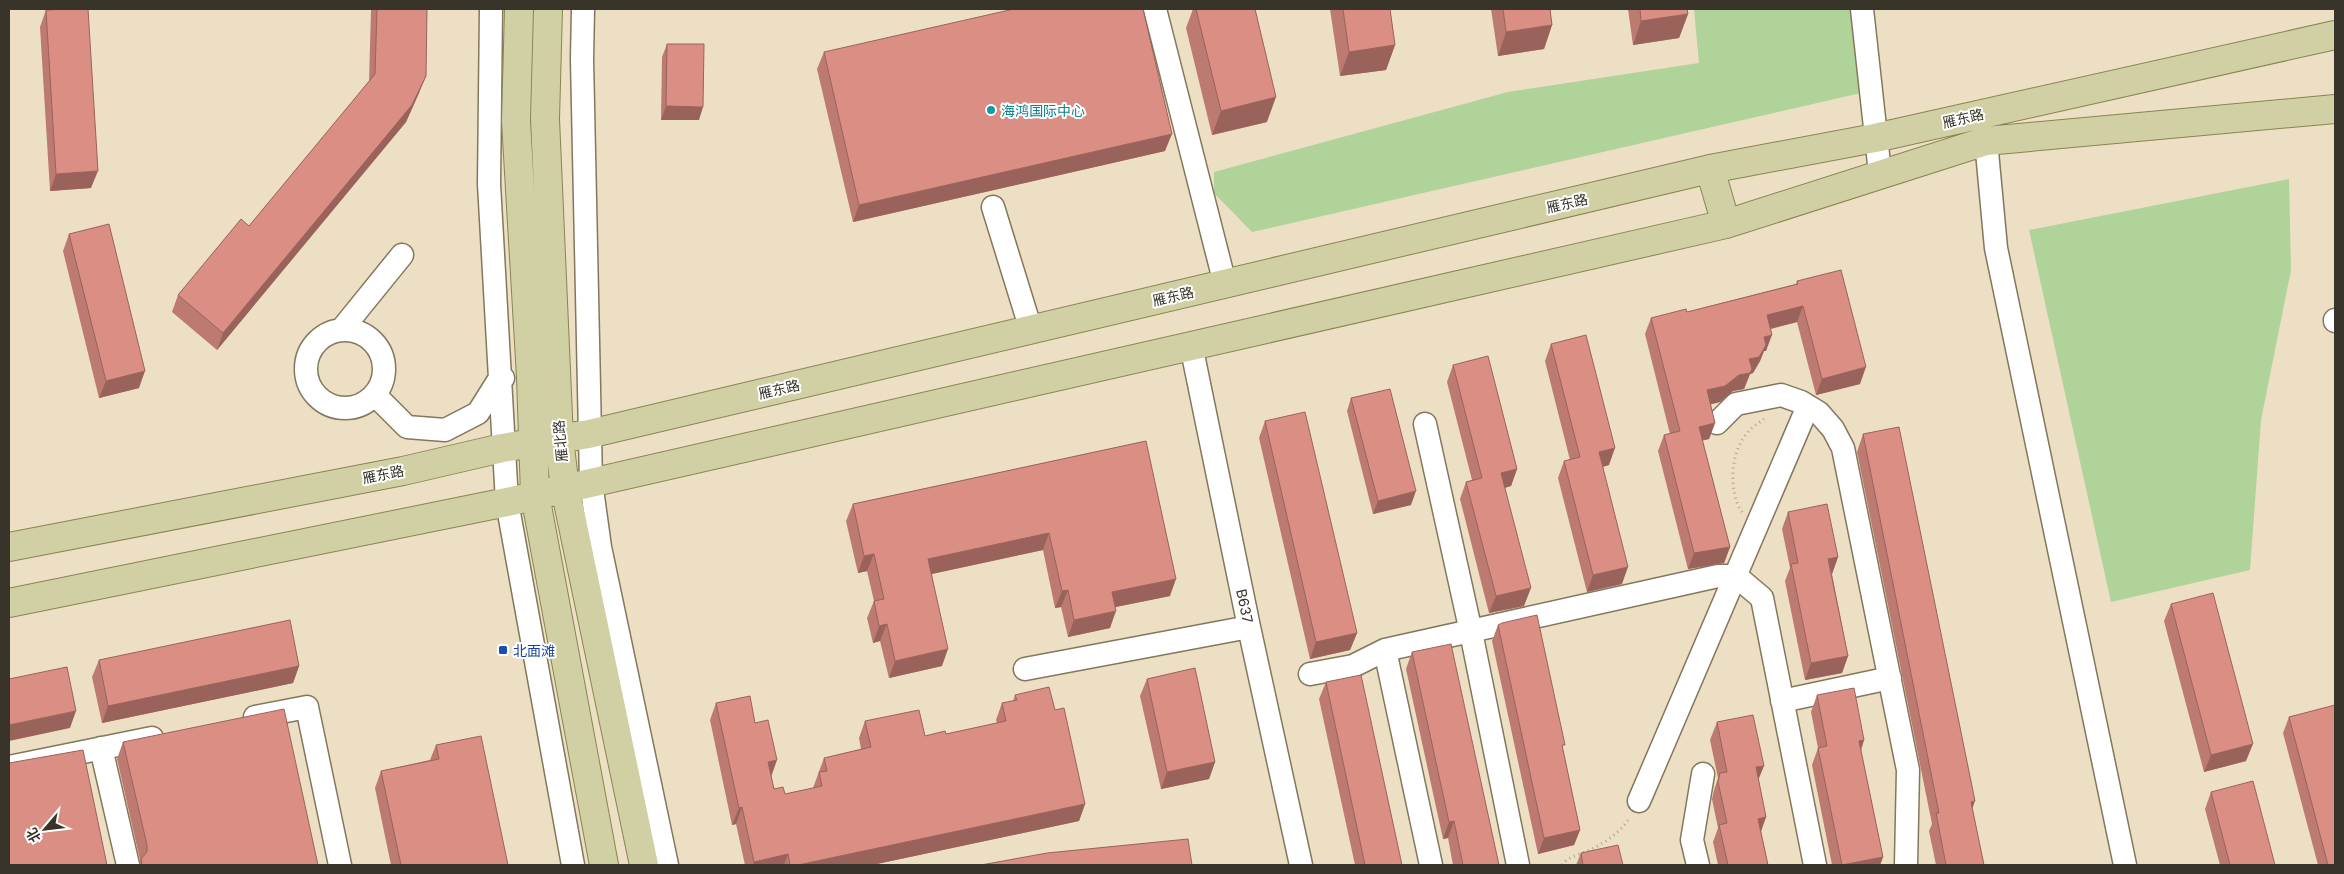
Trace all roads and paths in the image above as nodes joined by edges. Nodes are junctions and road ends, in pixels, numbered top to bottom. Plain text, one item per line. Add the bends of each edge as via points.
1 (491, 9) edge
2 (519, 9) edge
3 (548, 9) edge
4 (583, 9) edge
5 (1155, 9) edge
6 (1862, 9) edge
7 (2335, 36) edge
8 (2335, 109) edge
9 (1875, 138) junction
10 (1986, 140) junction
11 (1710, 170) junction
12 (1880, 173) junction
13 (993, 207) dead end
14 (1726, 224) junction
15 (402, 255) dead end
16 (1225, 284) junction
17 (342, 329) junction
18 (1031, 330) junction
19 (1191, 346) junction
20 (531, 377) junction
21 (500, 378) junction
22 (375, 395) junction
23 (1808, 406) junction
24 (1771, 418) dead end
25 (1717, 423) edge
26 (1425, 424) dead end
27 (589, 434) junction
28 (546, 441) junction
29 (502, 448) junction
30 (591, 482) junction
31 (565, 488) junction
32 (535, 495) junction
33 (507, 502) junction
34 (1758, 525) junction
35 (9, 547) edge
36 (1736, 576) junction
37 (9, 602) edge
38 (1249, 627) junction
39 (1472, 632) junction
40 (1385, 650) junction
41 (1025, 669) dead end
42 (1310, 674) dead end
43 (1890, 678) junction
44 (1782, 701) junction
45 (232, 722) edge
46 (176, 733) edge
47 (101, 748) junction
48 (9, 767) edge
49 (1703, 774) dead end
50 (1639, 801) joint
51 (128, 865) edge
52 (340, 865) edge
53 (573, 865) edge
54 (604, 865) edge
55 (644, 865) edge
56 (667, 865) edge
57 (1301, 865) edge
58 (1430, 865) edge
59 (1518, 865) edge
60 (1562, 865) edge
61 (1698, 865) edge
62 (1815, 865) edge
63 (1906, 865) edge
64 (2125, 865) edge

1 - 21 street via 489,184
2 - 20 main road, 雁北路 via 516,120
3 - 28 main road, 雁北路
4 - 27 street
5 - 16 street
6 - 9 street
7 - 9 main road, 雁东路
8 - 10 main road, 雁东路
9 - 11 main road, 雁东路
9 - 12 street
10 - 12 main road, 雁东路
10 - 64 street via 1996,248
11 - 14 main road
11 - 16 main road, 雁东路
12 - 14 main road, 雁东路
13 - 18 street
14 - 19 main road, 雁东路
15 - 17 street
16 - 18 main road, 雁东路
17 - 22 street via 367,336 383,358 382,384
17 - 22 street via 330,332 310,349 305,374 309,386 327,405 340,408 364,404
18 - 27 main road, 雁东路
19 - 30 main road, 雁东路
19 - 38 street, B637
20 - 21 street
20 - 28 main road, 雁北路
21 - 22 street via 478,413 445,430 407,427
21 - 29 street
23 - 25 street via 1780,395 1736,404
23 - 34 street
23 - 43 street via 1834,429 1843,448
24 - 34 path via 1764,419 1748,432 1739,447 1733,474 1737,504 1745,517
26 - 39 street
27 - 28 main road, 雁东路
27 - 30 street
28 - 29 main road, 雁东路
28 - 31 main road, 雁北路
28 - 32 main road, 雁北路
29 - 33 street
29 - 35 main road, 雁东路 via 403,471
30 - 31 main road, 雁东路
30 - 56 street via 600,546
31 - 32 main road, 雁东路
31 - 55 main road, 雁北路
32 - 33 main road, 雁东路
32 - 54 main road, 雁北路
33 - 37 main road, 雁东路
33 - 53 street
34 - 36 street
36 - 39 street via 1718,576
36 - 44 street via 1762,598
36 - 50 street
38 - 41 street
38 - 57 street, B637
39 - 40 street
39 - 59 street
40 - 42 street via 1353,666
40 - 58 street
43 - 44 street
43 - 63 street via 1908,770
44 - 62 street
45 - 52 street via 307,706
46 - 47 street
47 - 48 street
47 - 51 street
49 - 61 street via 1692,840
50 - 60 path via 1622,829

